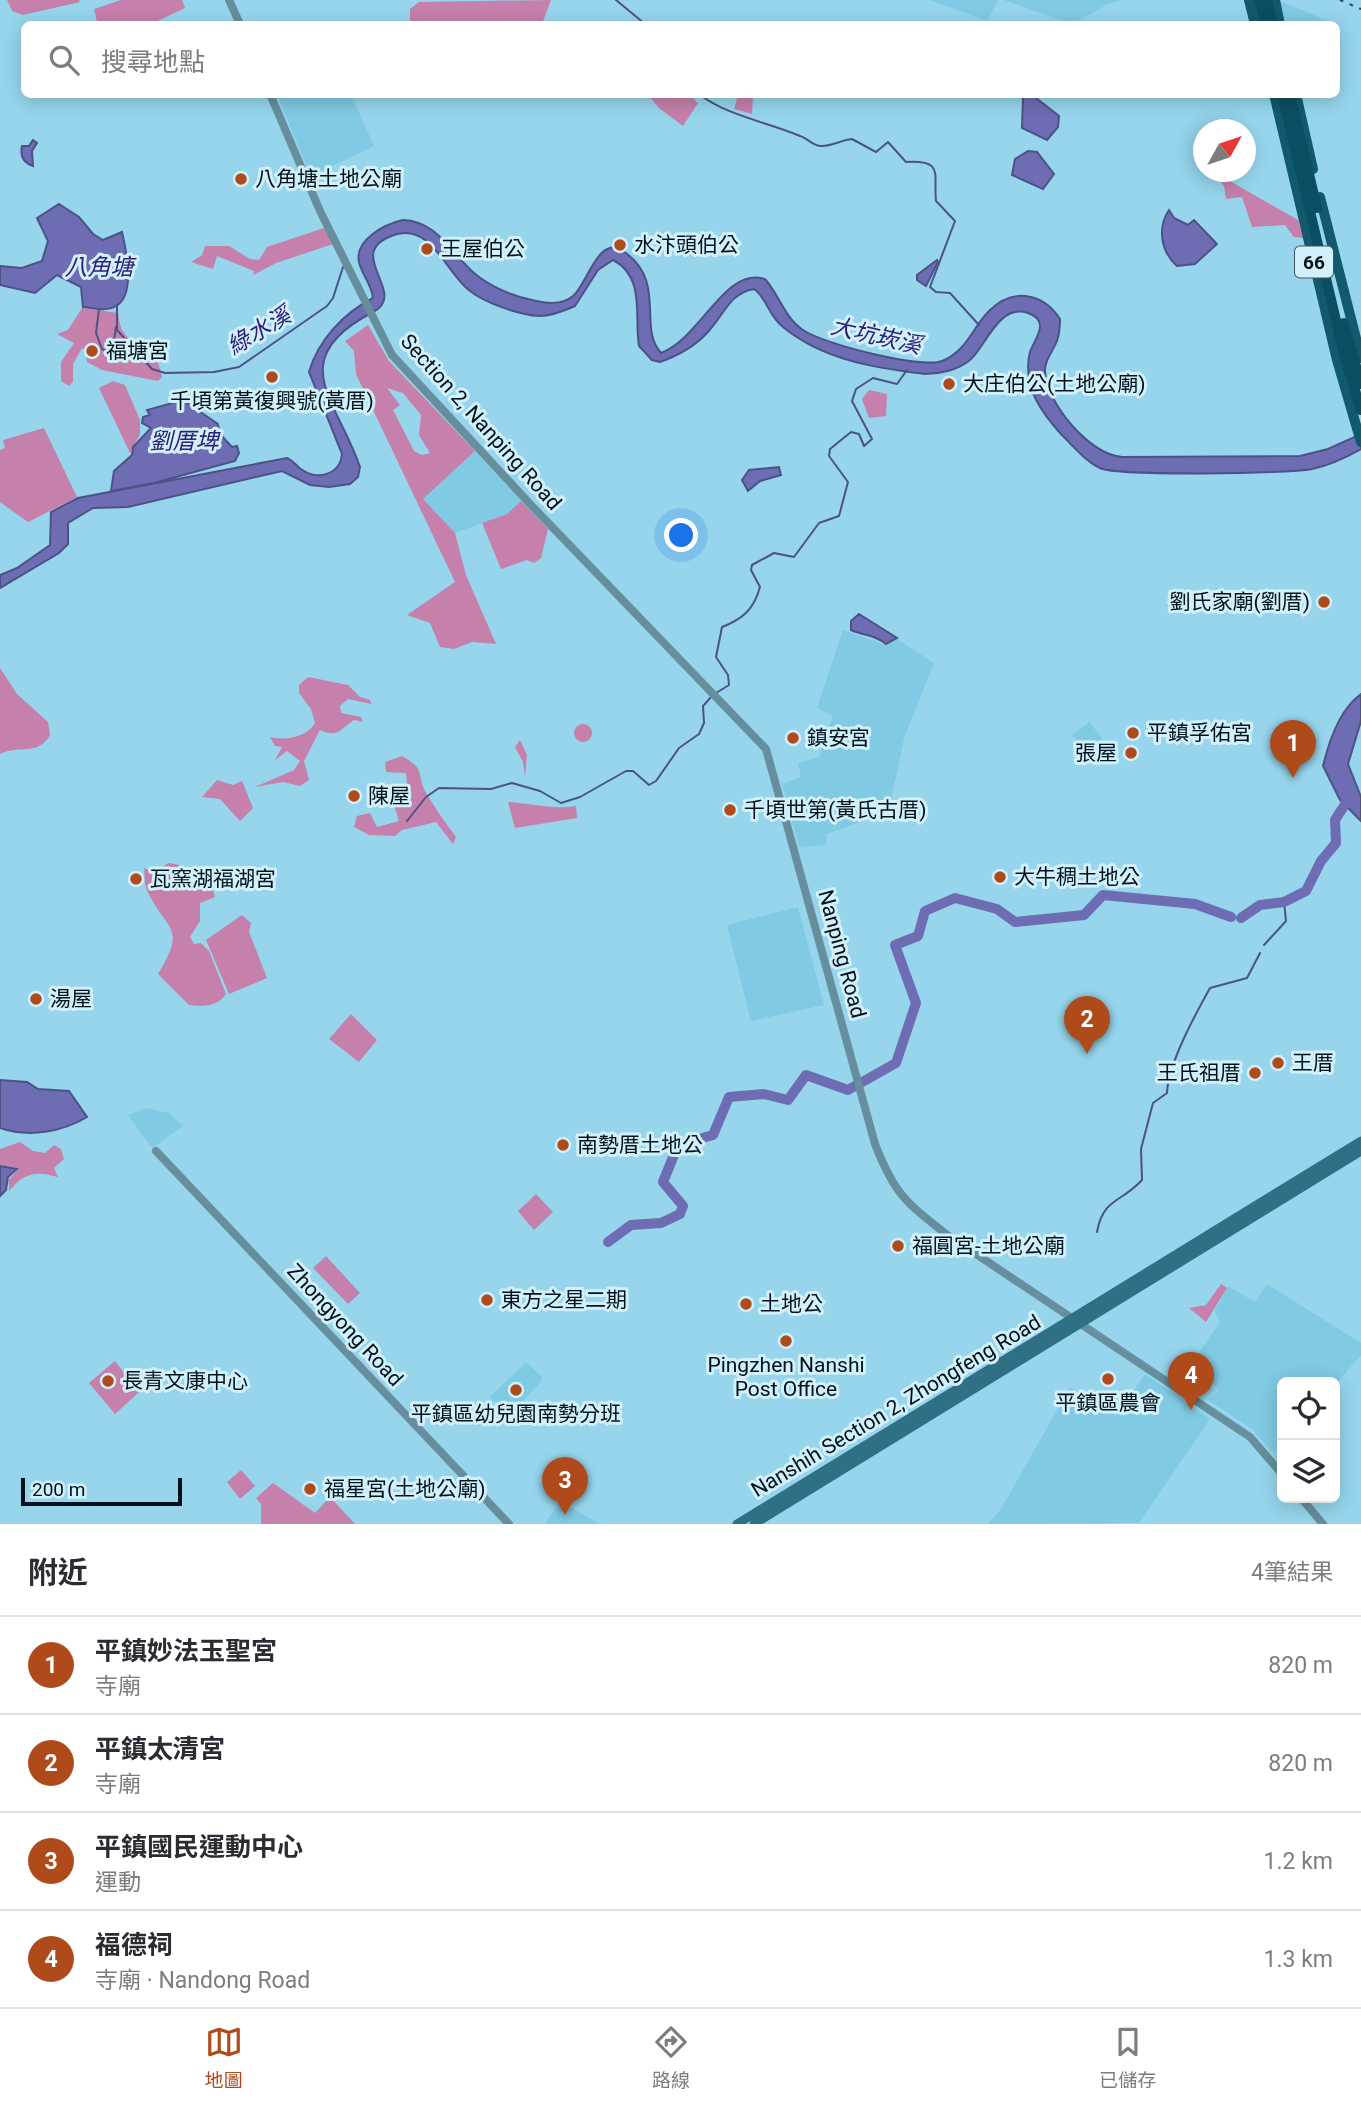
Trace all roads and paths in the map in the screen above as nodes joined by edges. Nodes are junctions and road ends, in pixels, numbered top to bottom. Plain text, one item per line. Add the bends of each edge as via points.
1 (229, 0) edge
2 (1249, 0) edge
3 (1259, 0) edge
4 (1267, 0) edge
5 (1275, 0) edge
6 (239, 21) edge
7 (1254, 21) edge
8 (1264, 21) edge
9 (1272, 21) edge
10 (1279, 21) edge
11 (272, 98) edge
12 (1275, 98) edge
13 (1283, 98) edge
14 (1291, 98) edge
15 (1297, 98) edge
16 (1361, 358) edge
17 (1361, 384) edge
18 (1361, 410) edge
19 (1361, 442) edge
20 (796, 852) joint
21 (1361, 1141) edge
22 (156, 1151) dead end
23 (1361, 1151) edge
24 (1072, 1318) junction
25 (1081, 1325) junction
26 (1277, 1468) edge
27 (1305, 1503) edge
28 (509, 1524) edge
29 (737, 1524) edge
30 (754, 1524) edge
31 (1322, 1524) edge

1 - 6 street
2 - 7 main road
3 - 8 highway
4 - 9 highway
5 - 10 main road
11 - 20 street, Section 2, Nanping Road via 320,211 392,355 766,749
12 - 19 main road, 66
13 - 18 highway, 66
14 - 17 highway, 66
15 - 16 main road, 66
20 - 24 street, Nanping Road via 864,1104 890,1182 904,1201 946,1234
21 - 24 main road, Nanshih Section 2, Zhongfeng Road
22 - 28 street, Zhongyong Road
23 - 25 main road, Nanshih Section 2, Zhongfeng Road
24 - 25 street
24 - 29 main road, Nanshih Section 2, Zhongfeng Road
25 - 26 street via 1250,1437
25 - 30 main road, Nanshih Section 2, Zhongfeng Road
27 - 31 street

